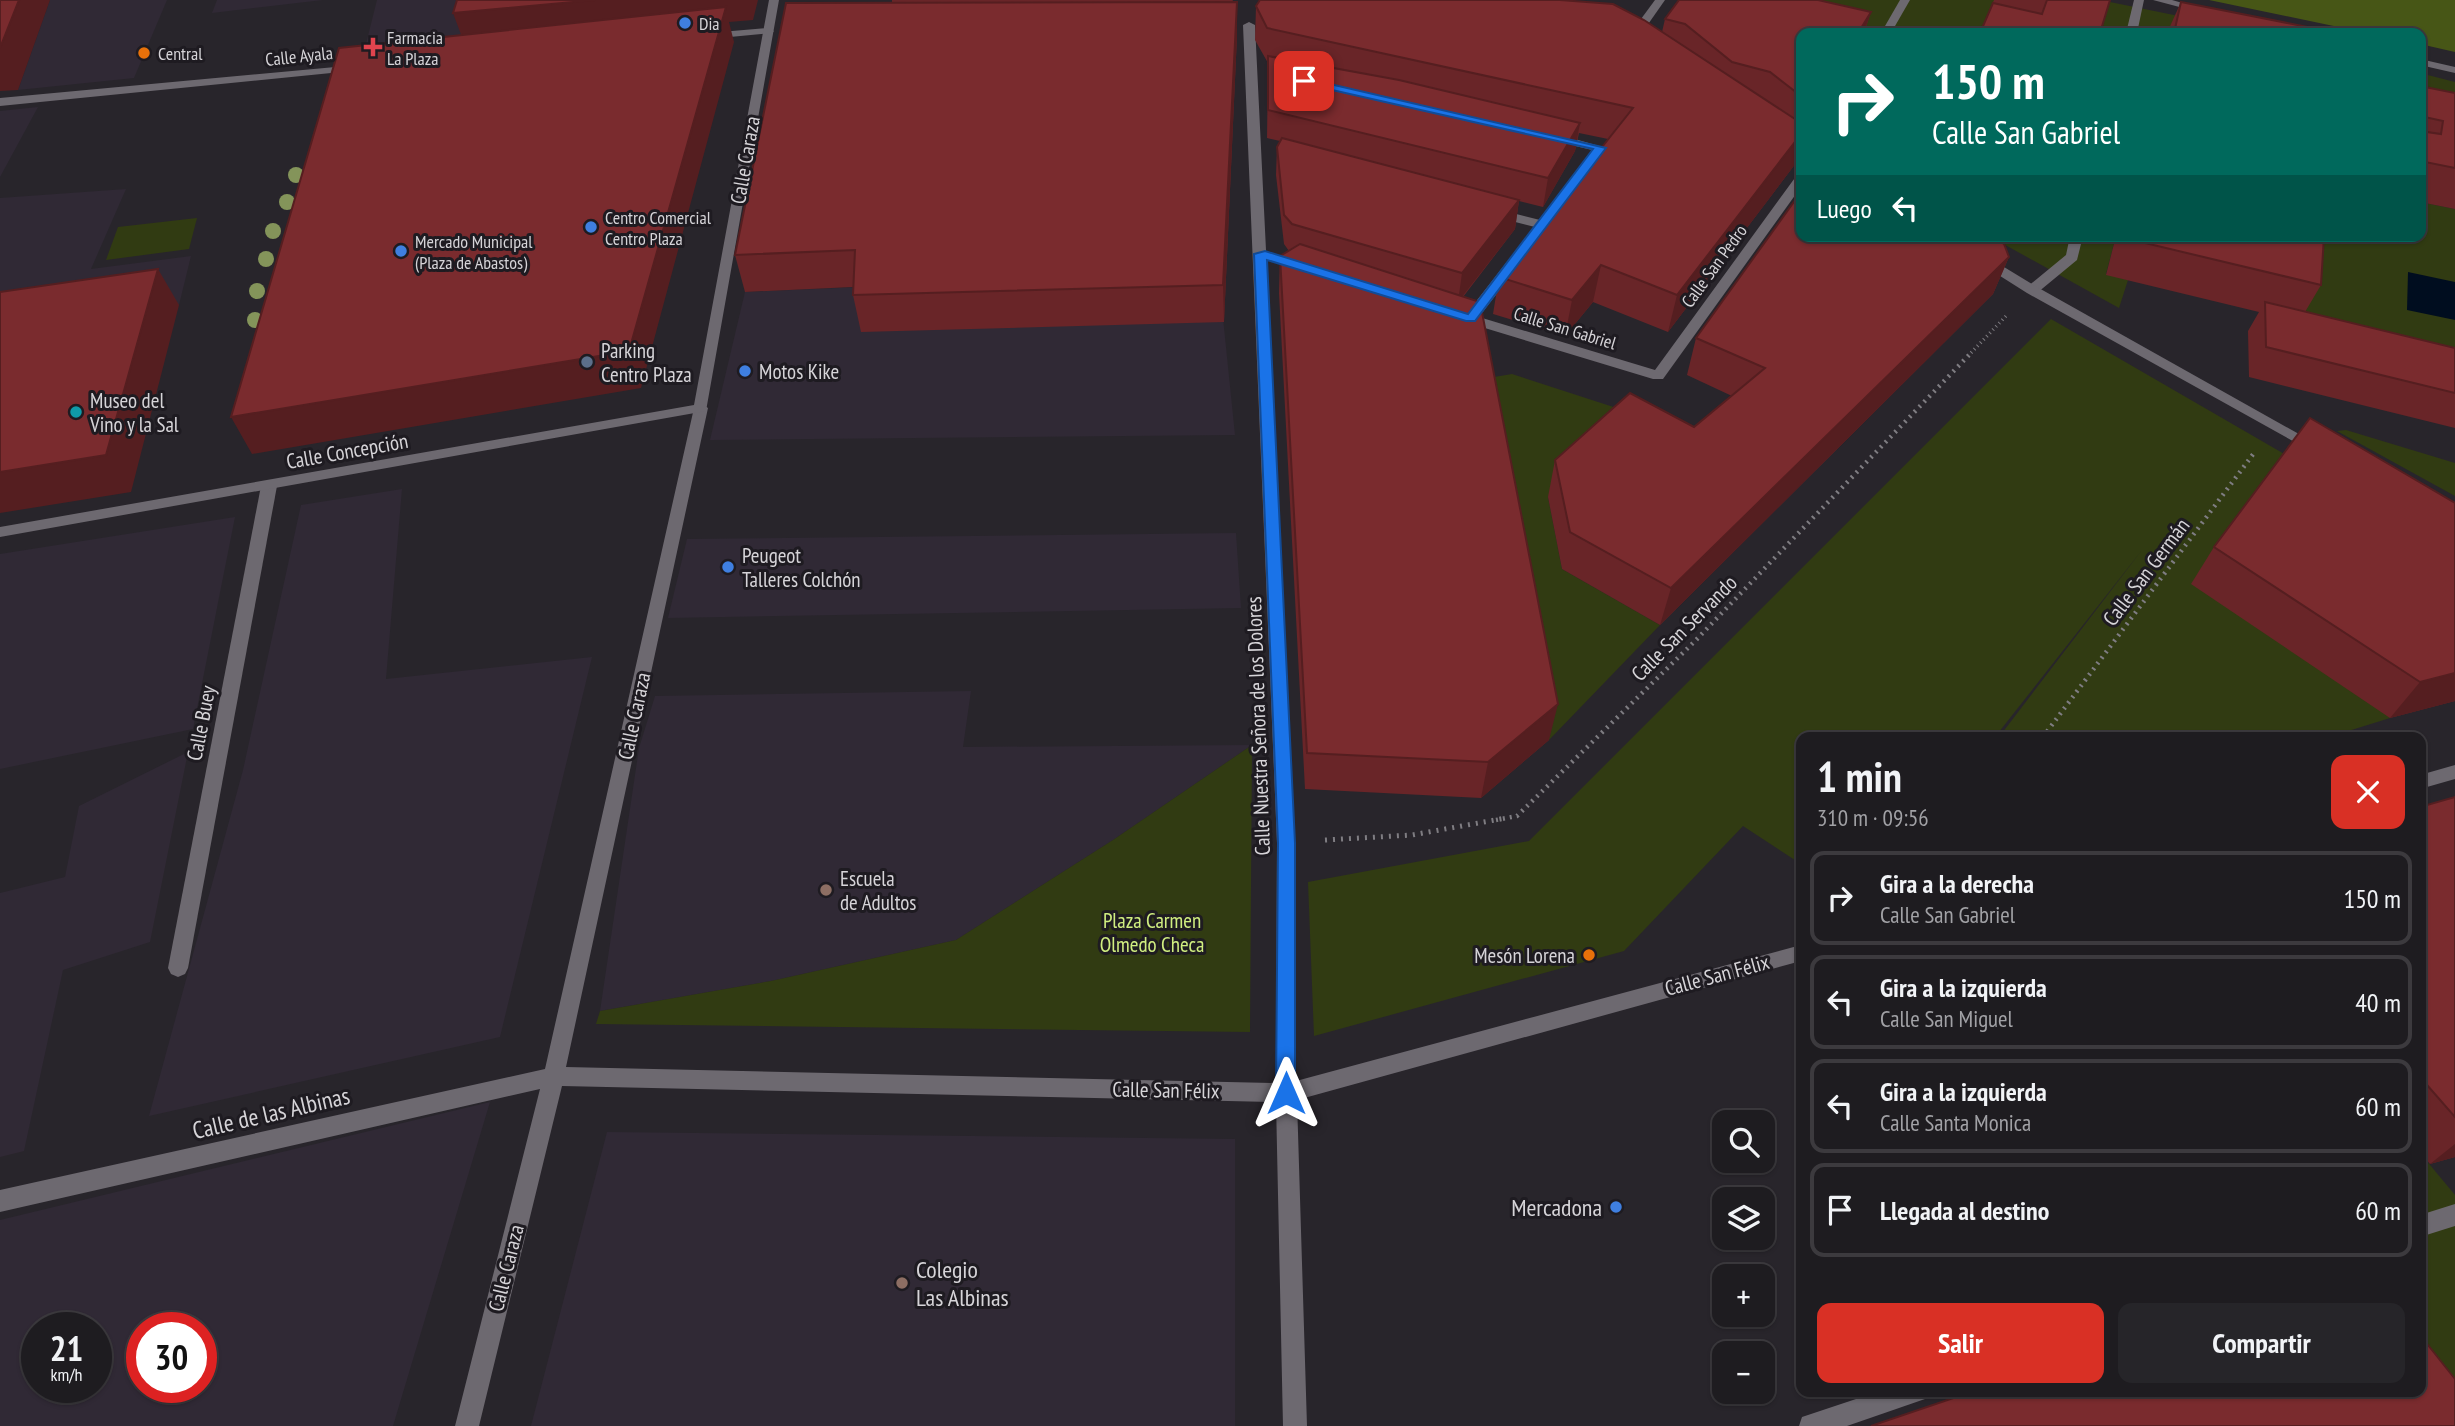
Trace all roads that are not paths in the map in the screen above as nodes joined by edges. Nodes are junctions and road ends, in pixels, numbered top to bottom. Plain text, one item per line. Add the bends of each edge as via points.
1 (774, 0) edge
2 (1660, 0) edge
3 (1905, 0) edge
4 (2139, 0) edge
5 (2158, 0) edge
6 (2212, 12) edge
7 (1250, 23) dead end
8 (1889, 28) edge
9 (2131, 28) edge
10 (775, 31) junction
11 (700, 37) edge
12 (1619, 37) edge
13 (1633, 38) junction
14 (1644, 46) edge
15 (2426, 55) edge
16 (2455, 62) edge
17 (2426, 63) edge
18 (372, 66) edge
19 (2455, 70) edge
20 (0, 102) edge
21 (1546, 135) edge
22 (1796, 185) edge
23 (1478, 208) edge
24 (1953, 242) edge
25 (2076, 242) edge
26 (1519, 256) edge
27 (2032, 290) junction
28 (1444, 311) edge
29 (1470, 319) junction
30 (1658, 376) joint
31 (701, 408) junction
32 (2331, 456) edge
33 (269, 486) junction
34 (0, 531) edge
35 (2455, 772) edge
36 (2426, 780) edge
37 (1796, 954) edge
38 (178, 968) dead end
39 (554, 1076) junction
40 (1286, 1093) junction
41 (0, 1201) edge
42 (2455, 1215) edge
43 (2426, 1224) edge
44 (1899, 1397) edge
45 (467, 1426) edge
46 (1295, 1426) edge
47 (1811, 1426) edge

1 - 10 street, Calle Caraza
2 - 13 street
3 - 8 street
4 - 9 street
5 - 6 street
7 - 40 street, Calle Nuestra Señora de los Dolores via 1263,151 1267,256 1286,843
10 - 11 street
10 - 31 street, Calle Caraza
12 - 13 street
13 - 14 street
15 - 16 street
17 - 19 street
18 - 20 street, Calle Ayala
21 - 23 street via 1600,148 1547,219
22 - 30 street, Calle San Pedro
24 - 27 street
25 - 27 street via 2072,257
26 - 29 street
27 - 32 street
28 - 29 street, Calle San Gabriel
29 - 30 street, Calle San Gabriel
31 - 33 street, Calle Concepción
31 - 39 street, Calle Caraza
33 - 34 street, Calle Concepción
33 - 38 street, Calle Buey
35 - 36 street
37 - 40 street, Calle San Félix
39 - 40 street, Calle San Félix
39 - 41 street, Calle de las Albinas
39 - 45 street, Calle Caraza
40 - 46 street, Calle Nuestra Señora de los Dolores
42 - 43 street
44 - 47 street

